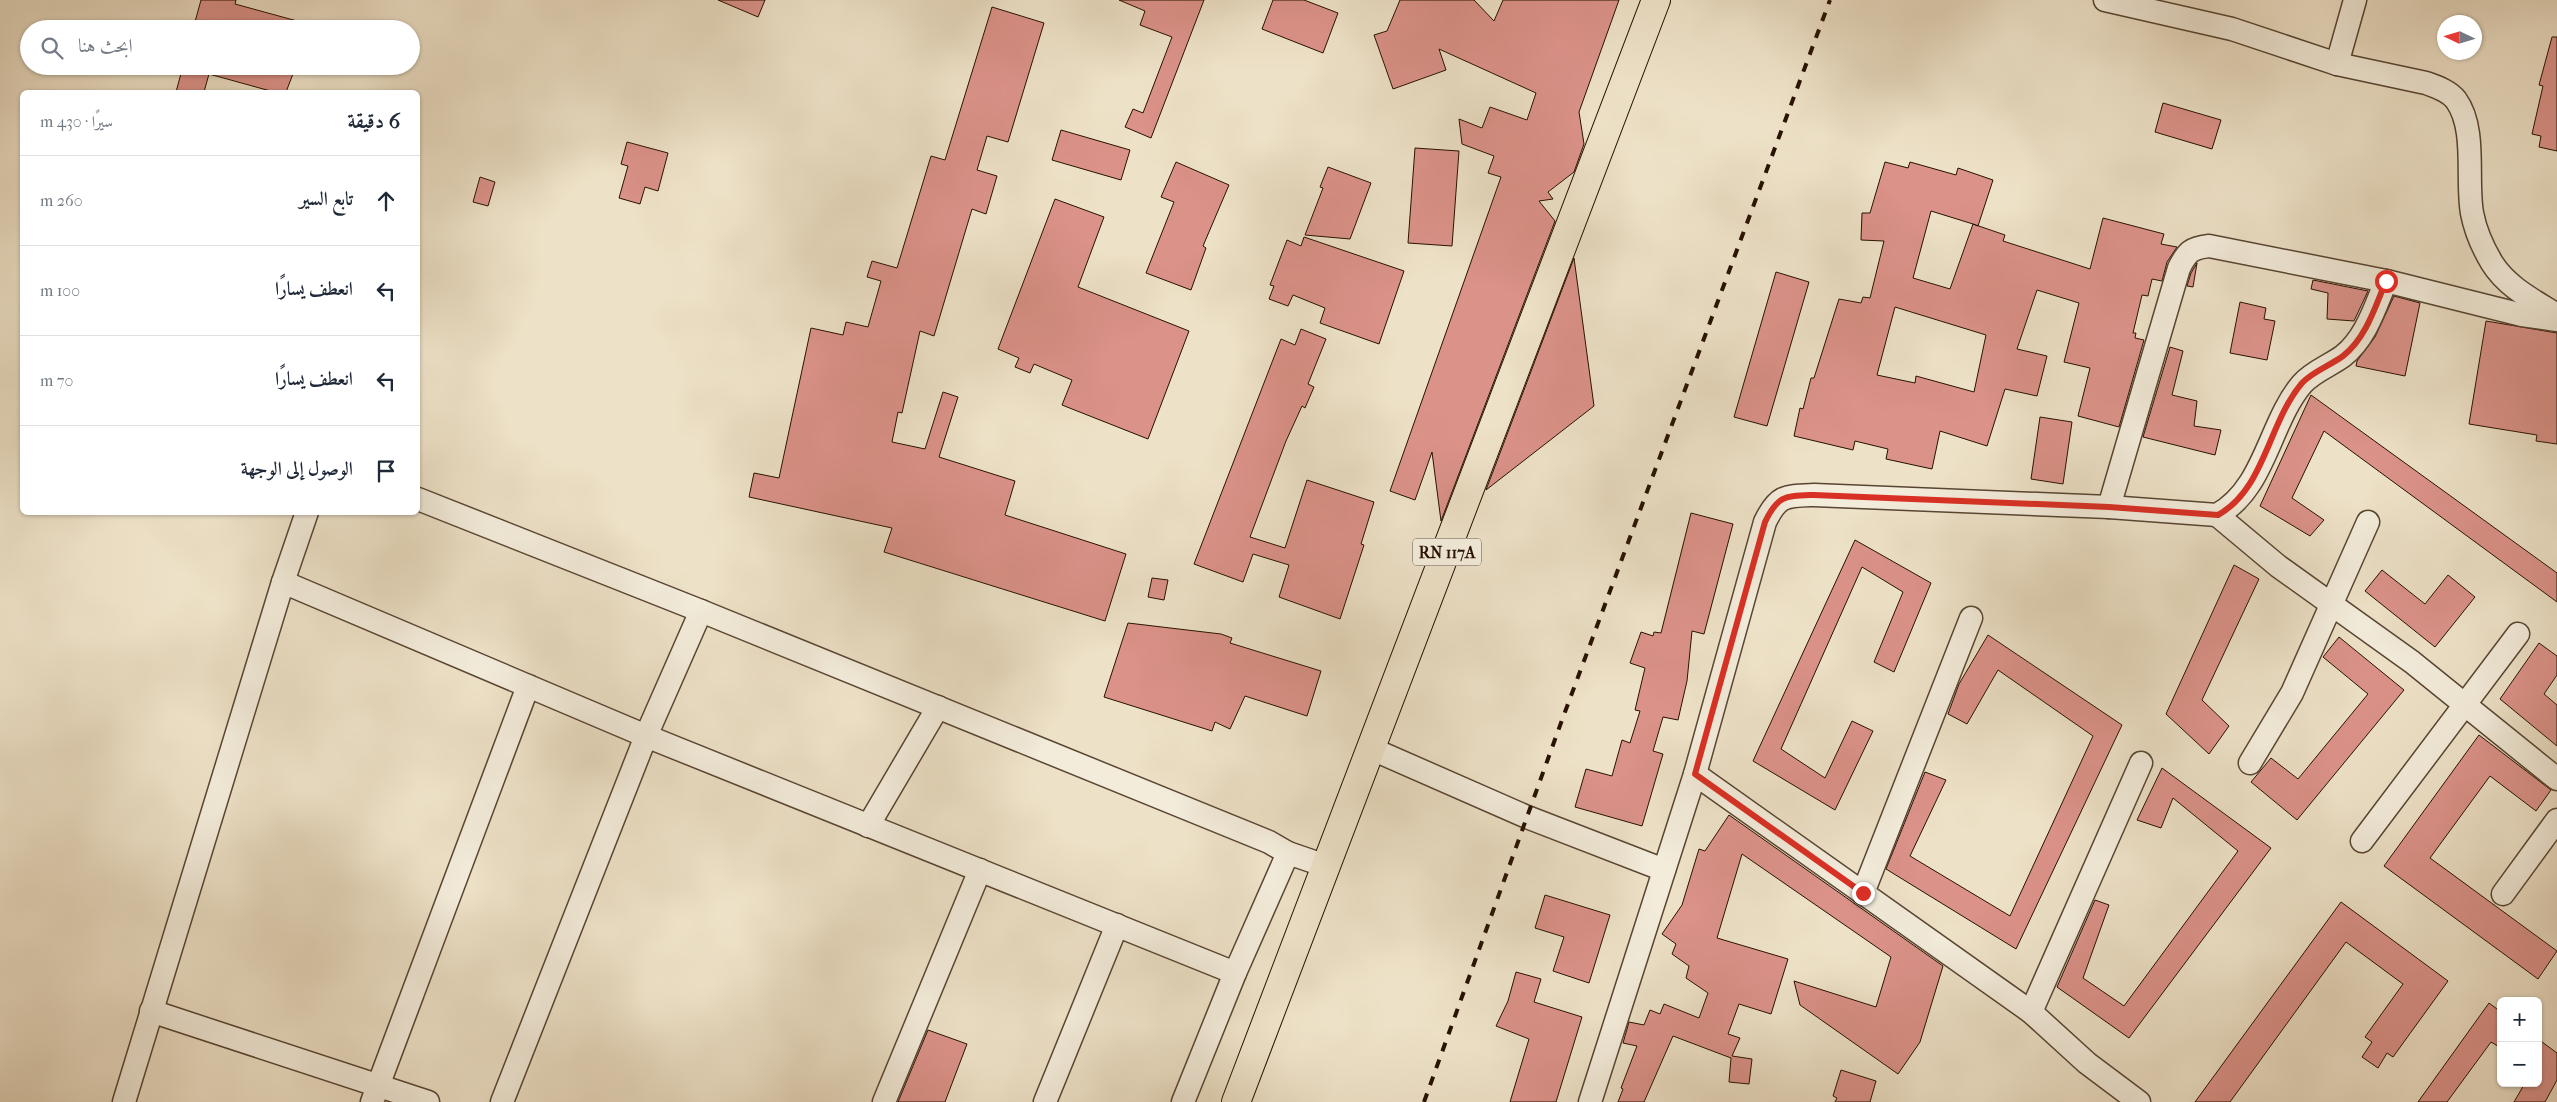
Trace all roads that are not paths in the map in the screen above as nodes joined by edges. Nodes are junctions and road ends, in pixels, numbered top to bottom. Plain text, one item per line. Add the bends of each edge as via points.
1 (1656, 0) edge
2 (2105, 0) edge
3 (2355, 0) edge
4 (2337, 64) junction
5 (2386, 281) junction
6 (2557, 315) edge
7 (2557, 320) edge
8 (420, 500) edge
9 (2109, 507) junction
10 (306, 515) edge
11 (2218, 515) junction
12 (2368, 522) dead end
13 (283, 582) junction
14 (2331, 604) junction
15 (701, 611) junction
16 (1971, 618) dead end
17 (2518, 634) dead end
18 (528, 686) junction
19 (2465, 705) junction
20 (938, 706) junction
21 (646, 736) junction
22 (1372, 749) junction
23 (2141, 763) dead end
24 (2250, 763) dead end
25 (1695, 774) junction
26 (2557, 780) edge
27 (2557, 820) edge
28 (868, 826) junction
29 (2362, 840) dead end
30 (1288, 852) junction
31 (1326, 866) junction
32 (980, 870) junction
33 (1664, 870) junction
34 (1863, 893) junction
35 (2503, 894) dead end
36 (1117, 925) junction
37 (1235, 973) junction
38 (151, 1010) junction
39 (2031, 1012) junction
40 (375, 1094) edge
41 (124, 1102) edge
42 (428, 1102) edge
43 (502, 1102) edge
44 (884, 1102) edge
45 (1045, 1102) edge
46 (1183, 1102) edge
47 (1236, 1102) edge
48 (1590, 1102) edge
49 (2139, 1102) edge

1 - 22 main road, RN 117A
2 - 4 street via 2232,29
3 - 4 street
4 - 6 street via 2426,83 2455,98 2462,111 2468,143 2472,212 2479,237 2492,263 2512,287
5 - 7 street via 2522,315
5 - 9 street via 2209,246 2195,247 2187,252 2179,268
5 - 11 street via 2357,342 2343,356 2303,382 2245,494 2232,508
8 - 15 street
9 - 11 street
9 - 25 street via 1786,496 1774,504 1765,522
10 - 13 street
11 - 14 street via 2278,566
12 - 14 street
13 - 18 street
13 - 38 street
14 - 19 street
14 - 24 street via 2292,693
15 - 20 street
15 - 21 street
16 - 34 street
17 - 19 street
18 - 21 street
18 - 40 street
19 - 26 street
19 - 29 street
20 - 28 street
20 - 30 street
21 - 28 street
21 - 43 street
22 - 31 main road, RN 117A
22 - 33 street via 1527,817
23 - 39 street
25 - 33 street
25 - 34 street
27 - 35 street
28 - 32 street
30 - 31 street
30 - 37 street
31 - 47 main road, RN 117A
32 - 36 street
32 - 44 street
33 - 48 street
34 - 39 street
36 - 37 street
36 - 45 street
37 - 46 street
38 - 40 street
38 - 41 street
39 - 49 street via 2087,1063
40 - 42 street

